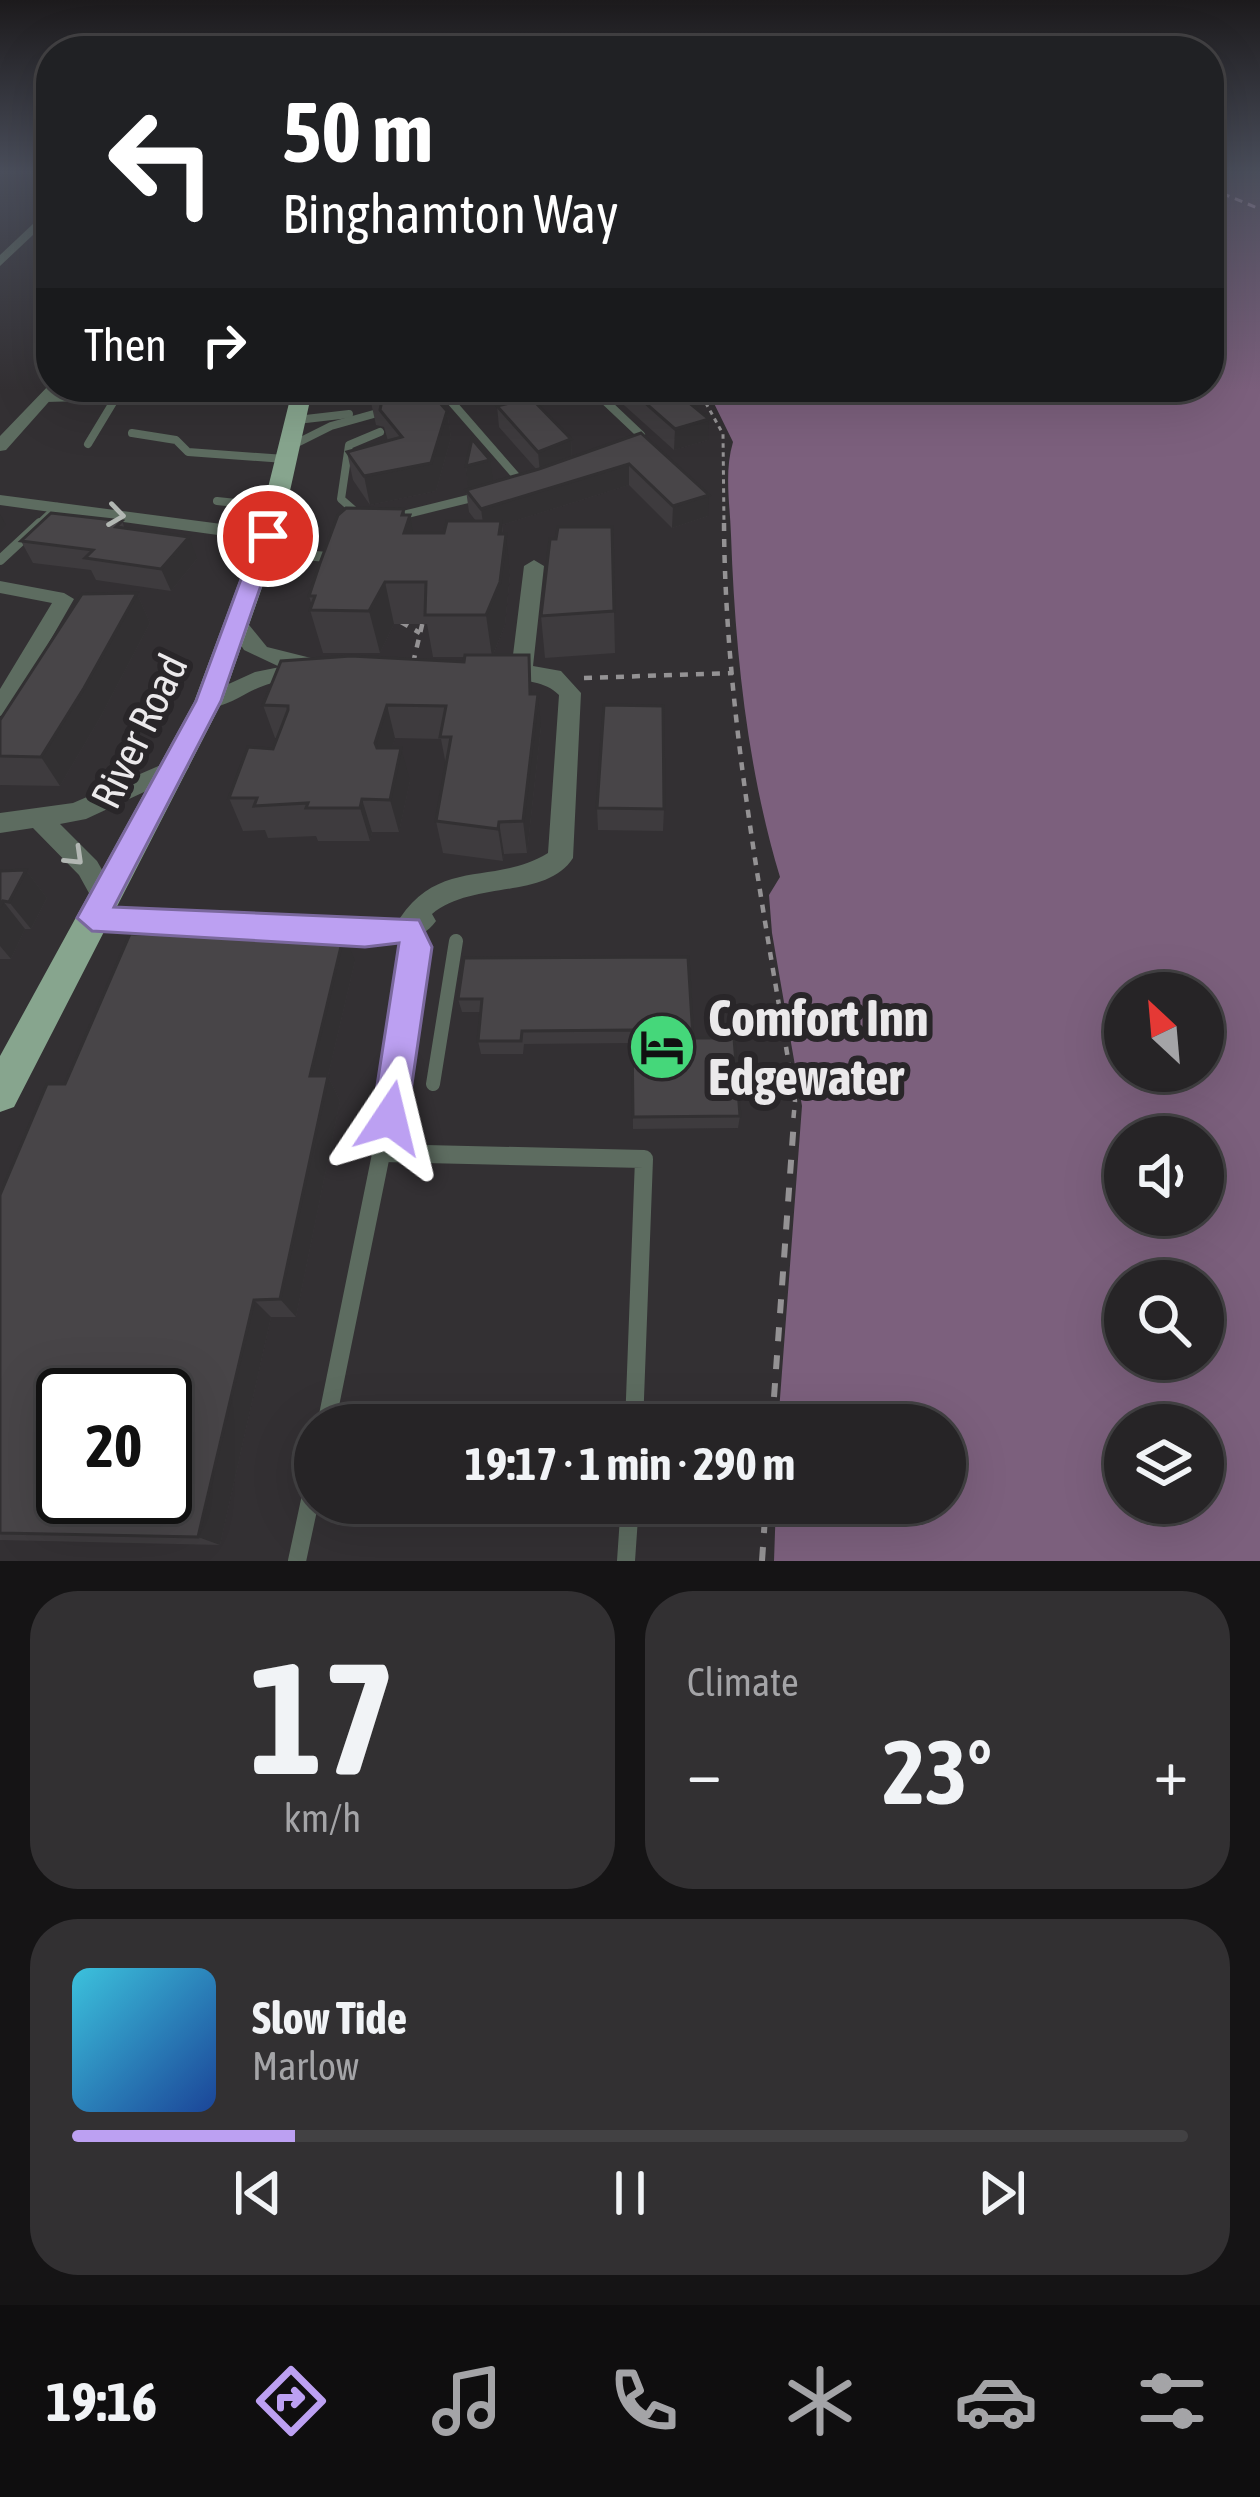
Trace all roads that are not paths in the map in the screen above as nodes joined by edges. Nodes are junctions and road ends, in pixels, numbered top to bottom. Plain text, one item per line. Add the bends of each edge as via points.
1 (41, 402) edge
2 (114, 402) edge
3 (300, 402) edge
4 (430, 402) edge
5 (452, 402) edge
6 (606, 402) edge
7 (426, 403) edge
8 (405, 407) edge
9 (383, 411) junction
10 (380, 432) edge
11 (132, 434) dead end
12 (641, 435) junction
13 (628, 443) edge
14 (651, 443) edge
15 (88, 444) dead end
16 (0, 446) edge
17 (287, 454) junction
18 (539, 480) edge
19 (524, 484) junction
20 (0, 500) edge
21 (218, 501) dead end
22 (57, 507) junction
23 (274, 507) junction
24 (369, 516) edge
25 (385, 517) edge
26 (265, 544) junction
27 (328, 556) edge
28 (0, 560) edge
29 (534, 566) dead end
30 (0, 587) edge
31 (238, 625) junction
32 (474, 669) edge
33 (521, 670) junction
34 (208, 701) junction
35 (0, 708) edge
36 (177, 767) junction
37 (41, 820) junction
38 (0, 823) edge
39 (98, 907) junction
40 (408, 929) junction
41 (455, 941) dead end
42 (433, 1084) dead end
43 (0, 1094) edge
44 (383, 1153) junction
45 (330, 1404) edge
46 (635, 1404) edge
47 (305, 1524) edge
48 (629, 1524) edge
49 (297, 1561) edge
50 (626, 1561) edge

1 - 16 street
2 - 15 lane
3 - 9 lane
3 - 17 main road, River Road
4 - 7 lane
5 - 19 lane
6 - 12 lane
8 - 9 lane
9 - 17 lane via 331,426
10 - 24 lane via 350,445 340,499
11 - 17 lane via 176,440 188,452
12 - 13 lane
12 - 14 lane
17 - 23 main road, River Road
18 - 19 lane
19 - 25 lane
20 - 22 street
21 - 23 lane
22 -> 26 street
22 - 28 lane
23 - 26 main road, River Road
26 - 27 lane
26 - 31 main road, River Road
29 - 33 street
30 - 35 street via 64,599
31 - 34 main road, River Road
31 - 34 street via 264,656 338,668 263,677
32 - 33 street
33 - 40 street via 564,683 570,704 560,858 533,875 442,890 428,917
34 - 36 main road, River Road
36 - 37 street
36 - 39 main road, River Road
37 - 38 street
37 -> 39 street via 88,868
39 - 40 street via 365,934
39 - 43 main road, River Road
40 - 44 lane via 416,947
41 - 42 lane
44 - 45 lane
44 - 46 lane via 644,1159
47 - 49 lane
48 - 50 lane

